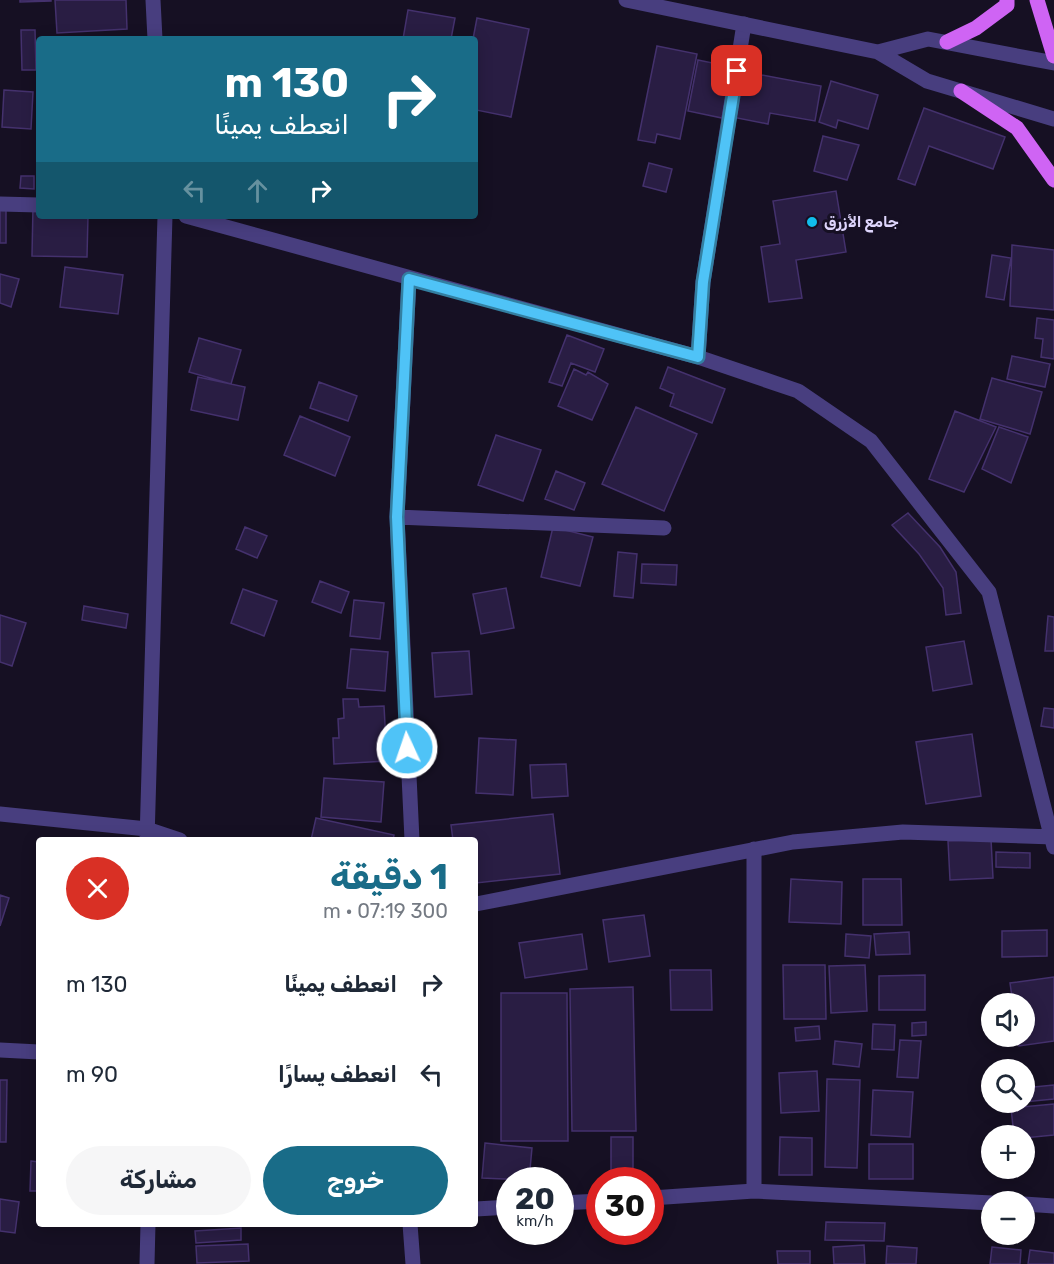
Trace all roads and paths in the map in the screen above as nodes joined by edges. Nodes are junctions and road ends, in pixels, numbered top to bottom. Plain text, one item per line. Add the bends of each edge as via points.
1 (153, 0) edge
2 (626, 0) edge
3 (1007, 0) edge
4 (1036, 0) edge
5 (744, 24) junction
6 (155, 36) edge
7 (947, 42) junction
8 (878, 52) junction
9 (1054, 56) edge
10 (1054, 63) edge
11 (961, 91) junction
12 (1054, 119) edge
13 (1054, 180) edge
14 (0, 204) edge
15 (36, 205) edge
16 (165, 219) edge
17 (197, 219) edge
18 (409, 279) junction
19 (698, 357) junction
20 (397, 517) junction
21 (664, 528) dead end
22 (0, 814) edge
23 (147, 835) edge
24 (411, 837) edge
25 (1053, 840) edge
26 (754, 849) junction
27 (478, 904) edge
28 (0, 1050) edge
29 (36, 1052) edge
30 (754, 1191) junction
31 (664, 1196) edge
32 (981, 1202) edge
33 (1035, 1205) edge
34 (1054, 1206) edge
35 (496, 1208) edge
36 (478, 1209) edge
37 (147, 1227) edge
38 (410, 1227) edge
39 (147, 1264) edge
40 (413, 1264) edge

1 - 6 street
2 - 5 street
3 - 7 main road via 1007,5 976,28
4 - 9 main road
5 - 8 street
5 - 19 street via 703,282
7 - 8 street via 928,39
7 - 10 street
8 - 11 street via 927,81
11 - 12 street
11 - 13 main road via 1017,128
14 - 15 street
16 - 23 street
17 - 18 street
18 - 19 street
18 - 20 street
19 - 25 street via 798,391 872,441 989,592
20 - 21 street
20 - 24 street
22 - 23 street
25 - 26 street via 903,832
26 - 27 street
26 - 30 street
28 - 29 street
30 - 31 street
30 - 32 street
33 - 34 street
35 - 36 street
37 - 39 street
38 - 40 street

